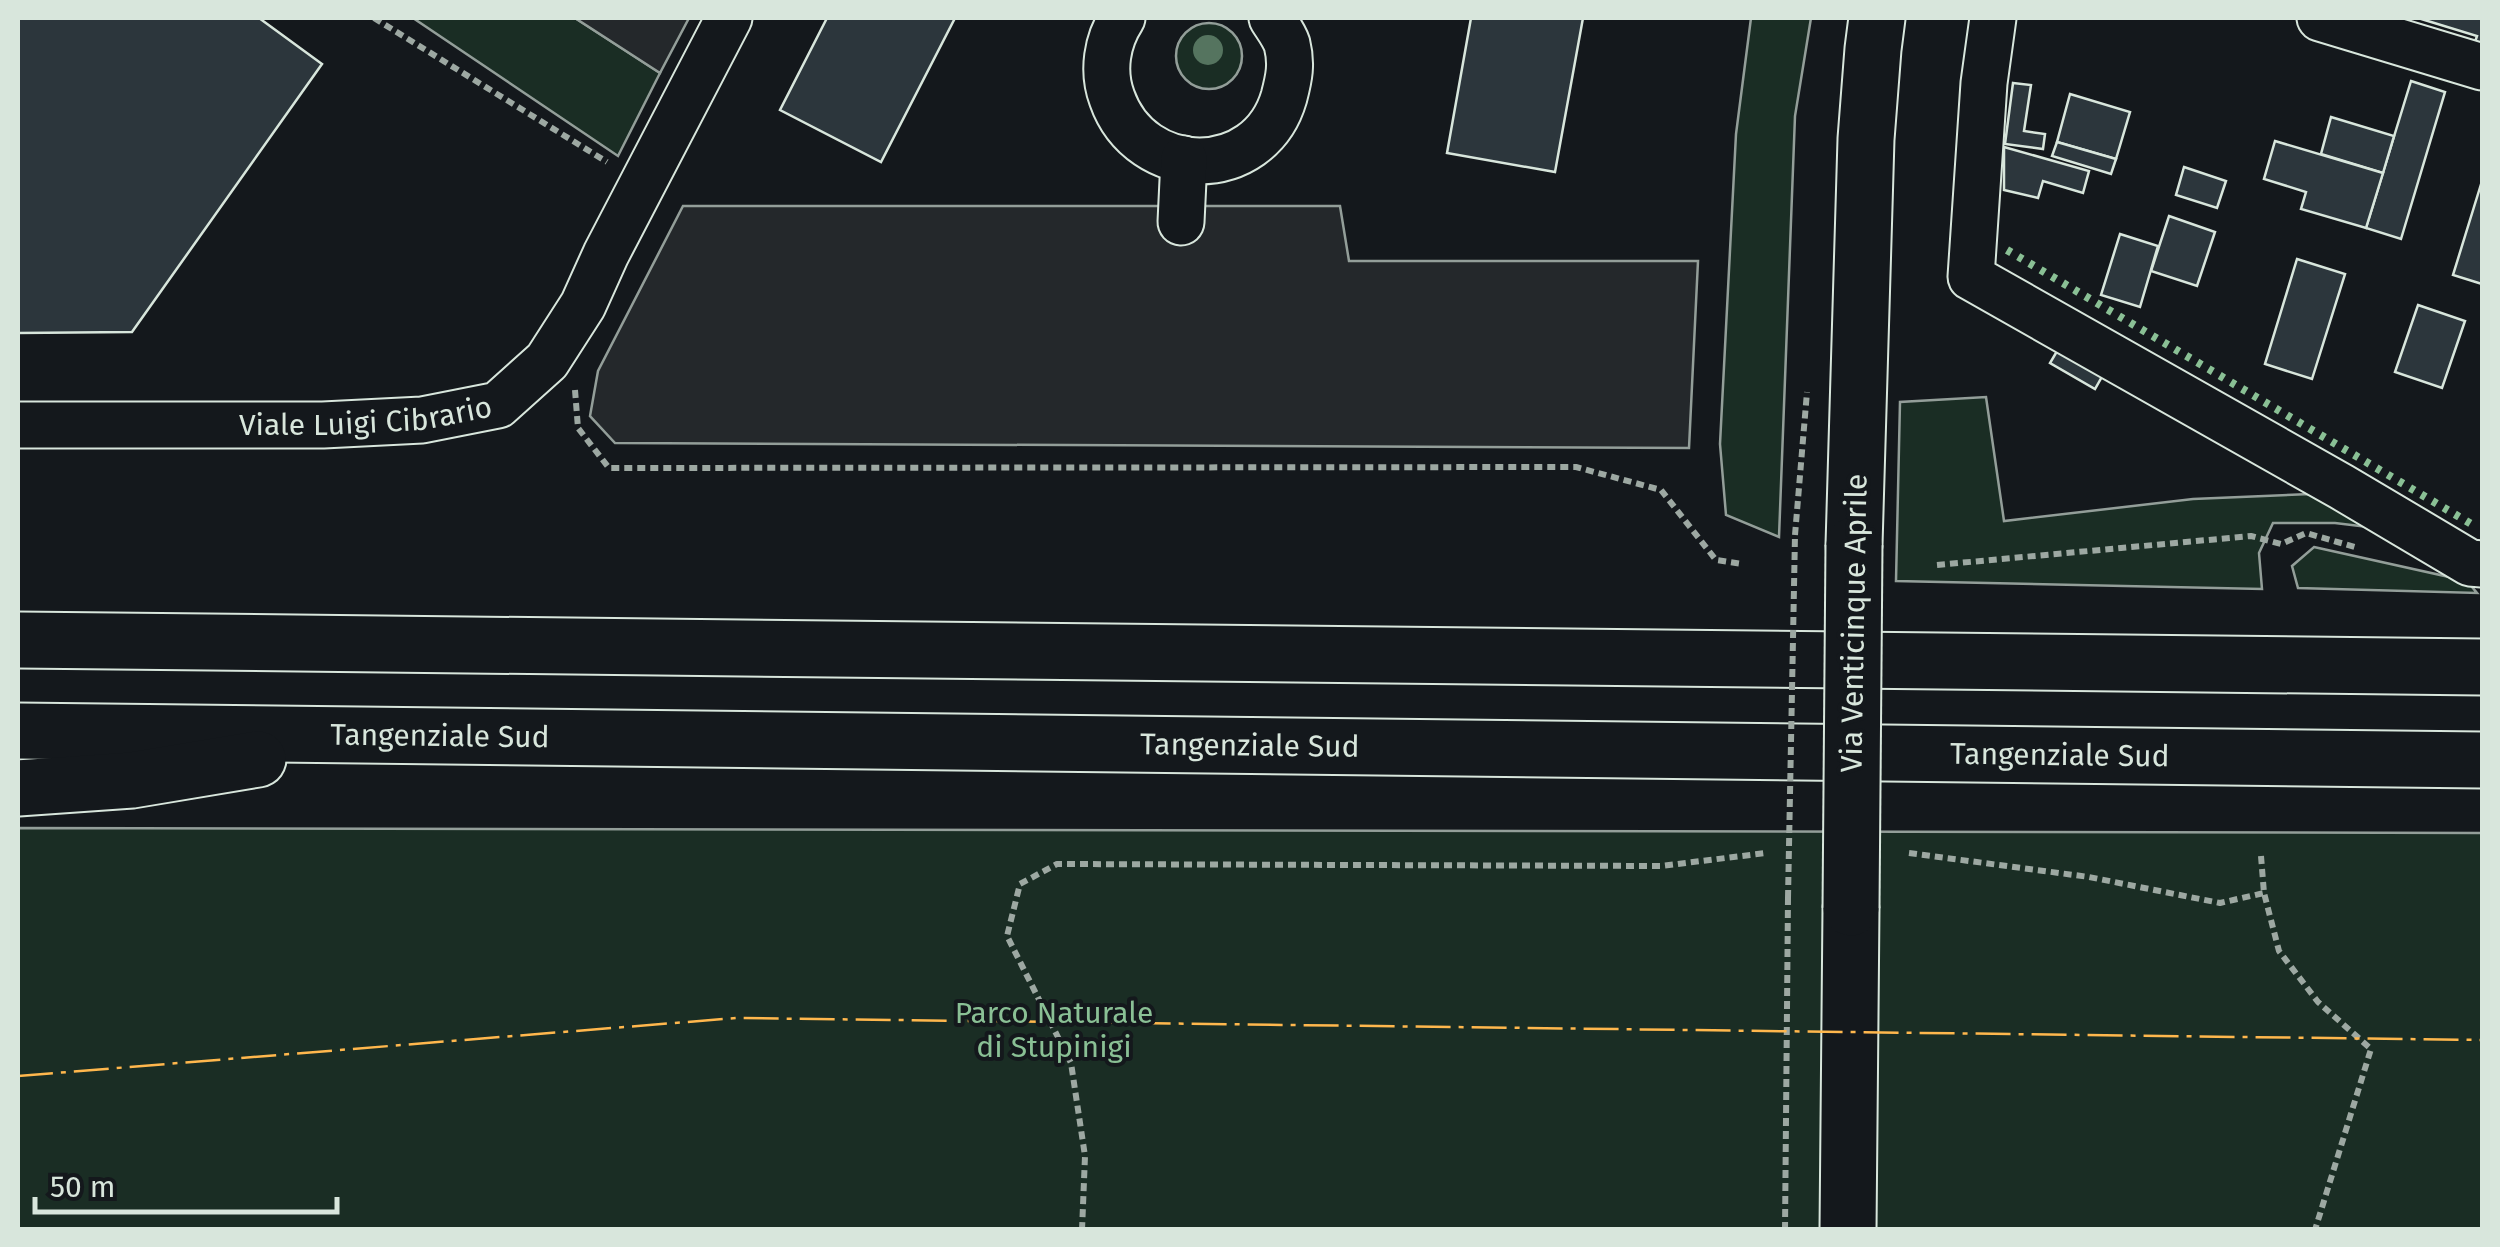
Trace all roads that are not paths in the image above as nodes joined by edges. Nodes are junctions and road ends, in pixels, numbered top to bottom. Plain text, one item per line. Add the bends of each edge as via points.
1 (729, 18) edge
2 (1122, 18) edge
3 (1877, 18) edge
4 (1993, 18) edge
5 (2320, 18) edge
6 (1283, 25) edge
7 (2482, 68) edge
8 (1184, 159) junction
9 (1181, 222) dead end
10 (18, 424) edge
11 (2482, 564) edge
12 (18, 610) edge
13 (18, 640) edge
14 (228, 642) junction
15 (2482, 667) edge
16 (18, 732) edge
17 (406, 735) junction
18 (2482, 760) edge
19 (18, 788) edge
20 (1848, 1230) edge

1 - 10 street, Viale Luigi Cibrario via 583,305 547,360 498,406 422,420 323,425
2 - 8 street via 1106,59 1118,116 1138,140
3 - 20 main road, Via Venticinque Aprile, bridge via 1866,139 1854,544
4 - 11 street via 1971,278
5 - 7 street
6 - 8 street via 1291,73 1279,114 1258,140 1230,156
8 - 9 street
12 - 14 main road
13 - 14 main road
14 - 15 main road
16 - 17 main road, Tangenziale Sud
17 - 18 main road, Tangenziale Sud
17 - 19 main road via 132,780

